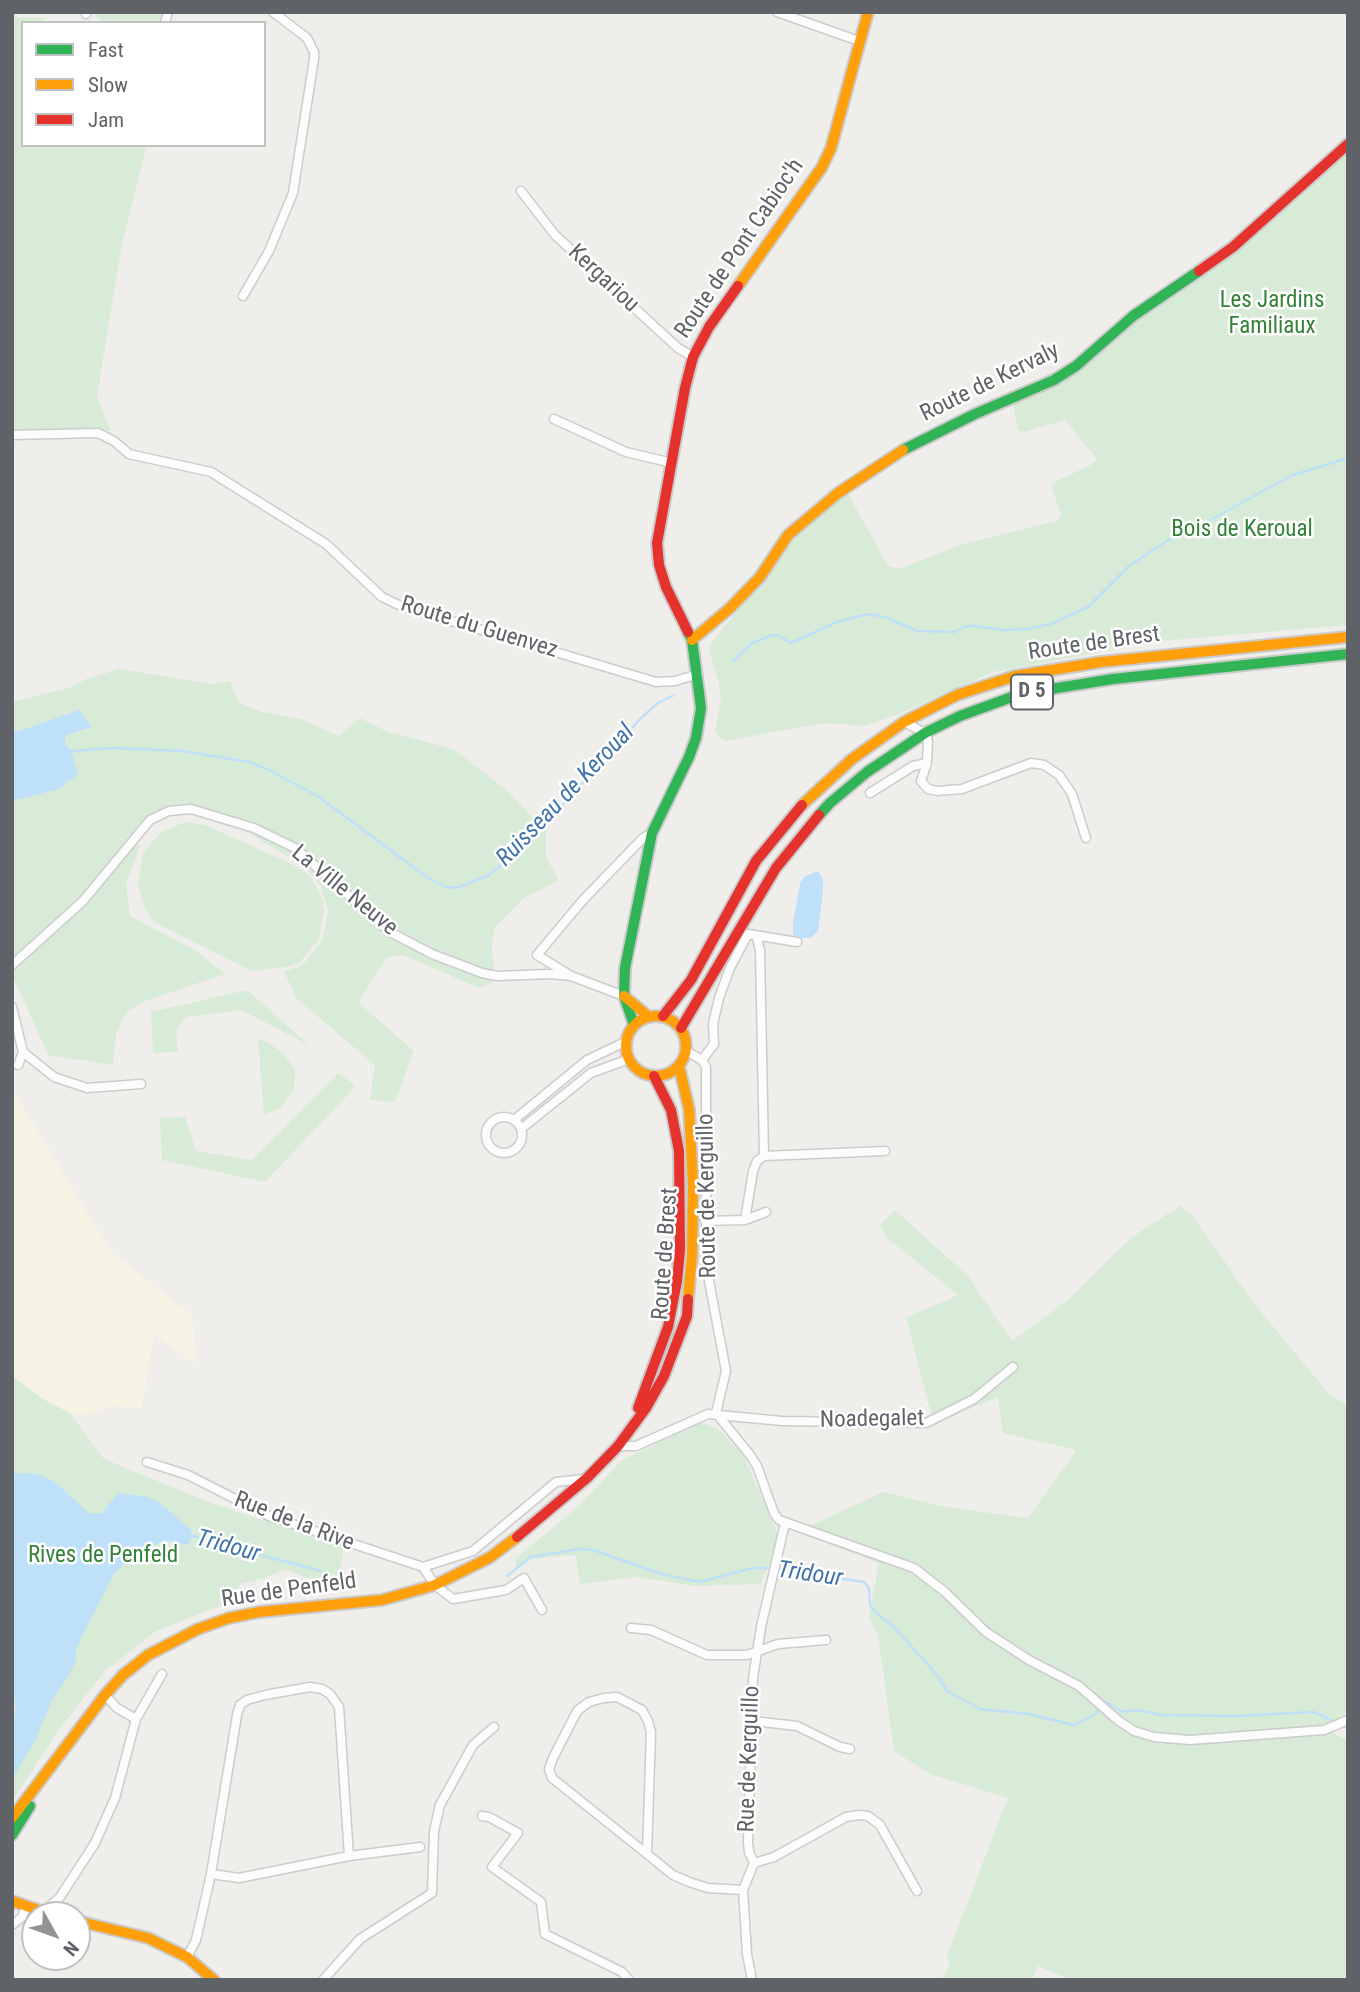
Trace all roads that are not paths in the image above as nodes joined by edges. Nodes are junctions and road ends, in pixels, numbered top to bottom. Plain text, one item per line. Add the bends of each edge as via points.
1 (273, 12) edge
2 (777, 12) edge
3 (868, 12) edge
4 (859, 41) junction
5 (1348, 144) edge
6 (521, 191) dead end
7 (243, 296) dead end
8 (693, 357) junction
9 (555, 419) dead end
10 (12, 435) edge
11 (672, 463) junction
12 (1348, 637) edge
13 (692, 640) junction
14 (1348, 654) edge
15 (698, 674) junction
16 (904, 722) junction
17 (925, 733) junction
18 (927, 762) junction
19 (870, 793) dead end
20 (652, 833) junction
21 (1086, 838) dead end
22 (756, 935) junction
23 (797, 942) dead end
24 (12, 965) edge
25 (571, 976) junction
26 (624, 996) junction
27 (12, 1007) edge
28 (663, 1016) junction
29 (649, 1017) junction
30 (634, 1025) junction
31 (681, 1028) junction
32 (626, 1041) junction
33 (686, 1051) junction
34 (23, 1052) junction
35 (629, 1059) junction
36 (702, 1060) junction
37 (18, 1065) dead end
38 (679, 1066) junction
39 (654, 1076) junction
40 (141, 1084) dead end
41 (514, 1120) junction
42 (521, 1129) junction
43 (885, 1151) dead end
44 (764, 1156) junction
45 (766, 1212) dead end
46 (745, 1220) junction
47 (705, 1221) junction
48 (1013, 1367) dead end
49 (716, 1413) junction
50 (627, 1432) junction
51 (618, 1446) junction
52 (147, 1462) dead end
53 (587, 1478) junction
54 (785, 1523) junction
55 (423, 1567) junction
56 (436, 1586) junction
57 (542, 1610) dead end
58 (631, 1628) dead end
59 (826, 1640) dead end
60 (757, 1652) junction
61 (162, 1674) dead end
62 (105, 1695) junction
63 (136, 1718) junction
64 (1348, 1720) edge
65 (753, 1721) junction
66 (494, 1727) dead end
67 (75, 1735) junction
68 (849, 1749) dead end
69 (482, 1816) dead end
70 (12, 1818) edge
71 (12, 1835) edge
72 (420, 1847) dead end
73 (647, 1854) junction
74 (349, 1856) junction
75 (754, 1863) junction
76 (211, 1874) junction
77 (744, 1890) junction
78 (917, 1891) dead end
79 (57, 1901) edge
80 (91, 1924) edge
81 (187, 1957) junction
82 (214, 1980) edge
83 (323, 1980) edge
84 (629, 1980) edge
85 (752, 1980) edge

1 - 7 street via 307,38 314,59 293,193 269,251
2 - 4 street
3 - 4 main road, Route de Pont Cabioc'h
4 - 8 main road, Route de Pont Cabioc'h via 831,149 822,167 709,327
5 - 13 main road, Route de Kervaly via 1233,247 1133,316 1076,366 911,445 838,493 789,535 760,577
6 - 8 street, Kergariou via 555,235
8 - 11 main road, Route de Pont Cabioc'h
9 - 11 street via 626,452
10 - 15 street, Route du Guenvez via 98,433 129,454 211,472 326,544 382,597 401,606 656,682
11 - 13 main road, Route de Pont Cabioc'h via 657,542 659,565
12 - 16 main road, Route de Brest / D 5 via 1101,662 1015,676 957,695
13 - 15 main road, Route de Pont Cabioc'h
14 - 17 main road, Route de Brest / D 5 via 1113,679 1020,694
15 - 20 main road, Route de Pont Cabioc'h via 701,708 696,738
16 - 17 street
16 - 28 main road, Route de Brest / D 5 via 823,783 779,831 756,861 691,980
17 - 18 street
17 - 31 main road, Route de Brest / D 5 via 867,772 830,803 797,840
18 - 19 street
18 - 21 street via 921,781 937,791 962,789 1031,763 1044,765 1059,775 1072,794
20 - 25 street via 592,891 537,955
20 - 26 main road, Route de Pont Cabioc'h via 625,968
22 - 23 street
22 - 36 street via 748,934 730,968 713,1024 715,1044
22 - 44 street
24 - 25 street, La Ville Neuve via 83,901 150,820 191,808 254,828 295,848 390,932 432,954 497,976
25 - 26 street
26 - 29 main road
26 - 30 main road, Route de Pont Cabioc'h
27 - 34 street
28 - 29 main road
28 - 31 main road
29 - 30 main road
30 - 32 main road
31 - 33 main road
32 - 35 main road
32 - 41 street via 587,1060
33 - 36 street
33 - 38 main road
34 - 37 street
34 - 40 street via 54,1077 87,1088
35 - 39 main road via 635,1068
35 - 42 street via 591,1073
36 - 47 street, Route de Kerguillo via 706,1067
38 - 39 main road
38 - 50 main road, Route de Brest via 690,1110 693,1184 687,1317 664,1376
39 - 50 main road, Route de Brest via 671,1110 679,1151 678,1271 668,1327
41 - 42 street
41 - 42 street via 500,1117 490,1123 485,1136 490,1147 501,1153 514,1150 522,1139
43 - 44 street
44 - 46 street via 753,1171
45 - 46 street
46 - 47 street
47 - 49 street, Route de Kerguillo via 706,1265 726,1371
48 - 49 street, Noadegalet via 974,1399 926,1423 782,1420
49 - 51 street via 636,1446
49 - 54 street via 750,1455 774,1513
50 - 51 main road, Route de Brest
51 - 53 main road, Route de Brest
52 - 55 street, Rue de la Rive via 188,1475 269,1516
53 - 55 street via 556,1482 473,1551
53 - 56 main road, Route de Brest via 506,1546
54 - 60 street, Rue de Kerguillo
54 - 64 street via 914,1568 986,1632 1079,1686 1134,1731 1190,1740 1324,1730
55 - 56 street
56 - 57 street via 453,1599 506,1590 524,1577
56 - 62 main road, Rue de Penfeld via 382,1600 229,1618 148,1655
58 - 60 street via 651,1630 707,1655
59 - 60 street via 778,1644
60 - 65 street, Rue de Kerguillo
61 - 63 street
62 - 63 street
62 - 67 main road, Rue de Penfeld
63 - 79 street via 115,1798 95,1843
65 - 68 street via 797,1726
65 - 75 street, Rue de Kerguillo via 748,1852
66 - 83 street via 473,1745 440,1805 434,1830 432,1893 360,1939
67 - 70 main road, Rue de Penfeld
67 - 71 main road, Rue de Penfeld
69 - 84 street via 518,1833 492,1867 541,1902 545,1934 622,1972
72 - 74 street
73 - 73 street via 648,1721 642,1710 617,1698 589,1702 578,1710 553,1758 552,1778
73 - 77 street via 689,1882
74 - 76 street via 239,1878
74 - 76 street via 339,1707 330,1694 310,1687 240,1705
75 - 77 street, Rue de Kerguillo
75 - 78 street via 774,1857 846,1817 868,1816 880,1825
76 - 81 street via 196,1940
77 - 85 street, Rue de Kerguillo
80 - 81 main road via 148,1937
81 - 82 main road

